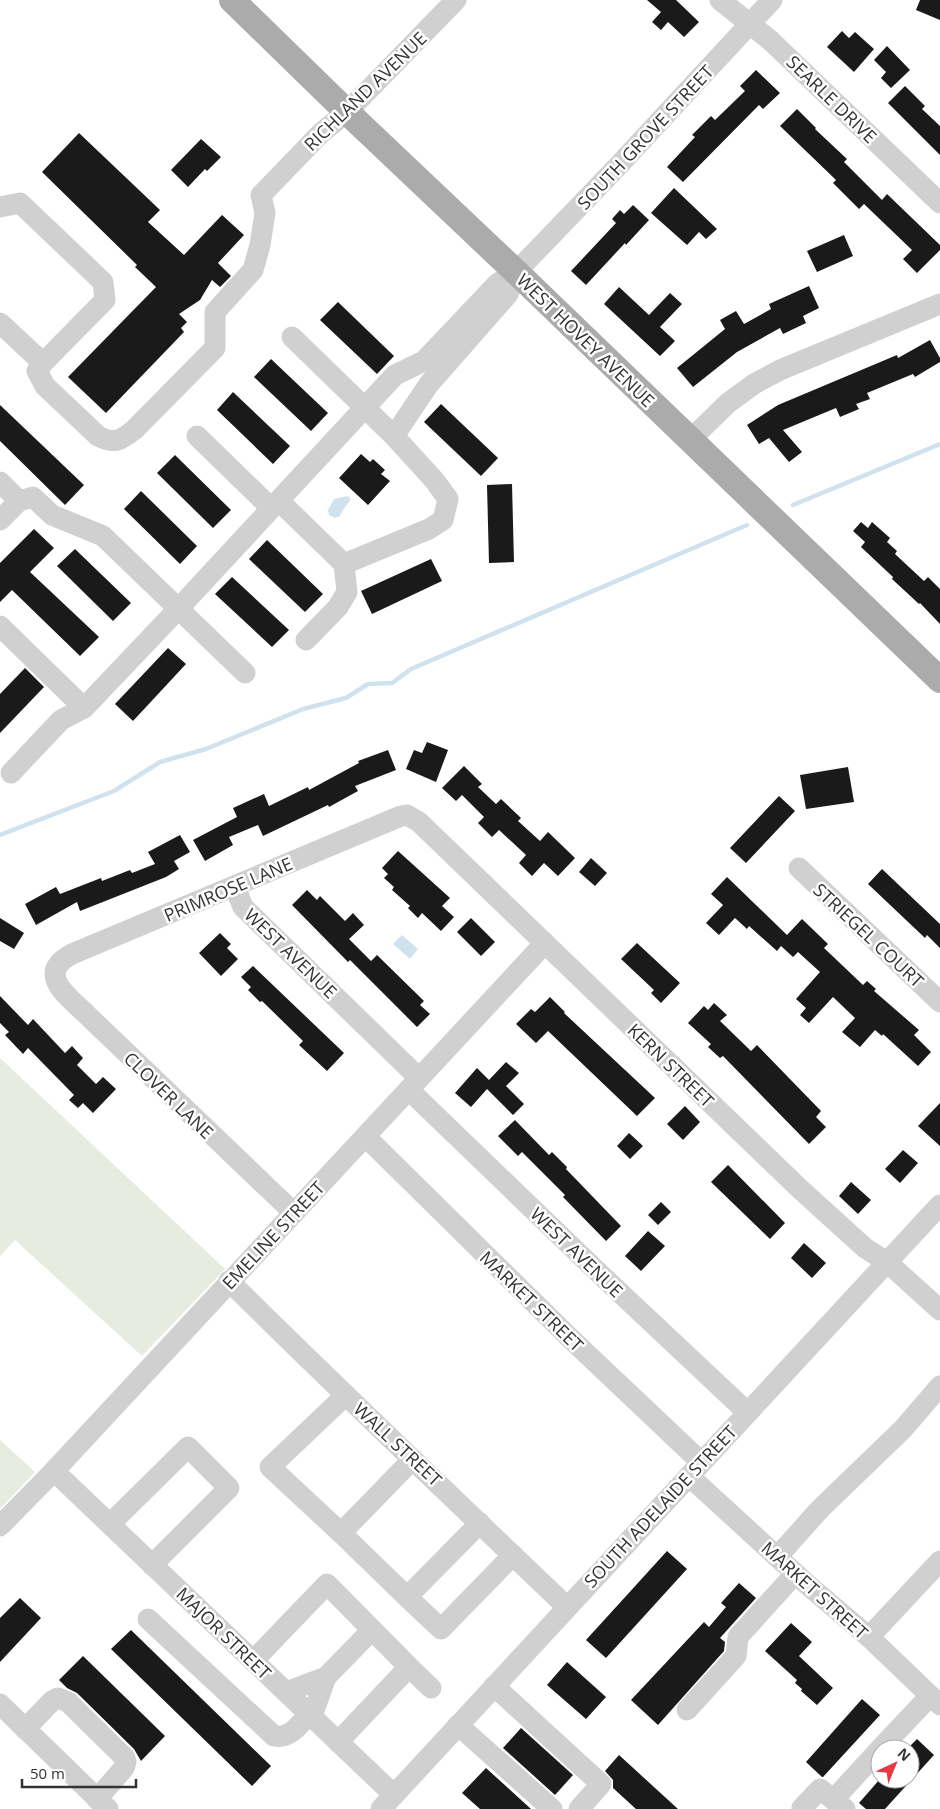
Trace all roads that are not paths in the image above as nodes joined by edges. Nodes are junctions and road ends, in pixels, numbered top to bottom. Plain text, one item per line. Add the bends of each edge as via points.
1 (232, 0) edge
2 (456, 0) edge
3 (720, 0) edge
4 (772, 0) edge
5 (750, 24) junction
6 (347, 112) junction
7 (940, 203) edge
8 (0, 207) edge
9 (516, 272) junction
10 (940, 304) edge
11 (0, 323) edge
12 (292, 337) dead end
13 (441, 356) junction
14 (43, 363) junction
15 (364, 408) junction
16 (197, 436) dead end
17 (394, 436) junction
18 (690, 440) junction
19 (0, 482) edge
20 (19, 501) junction
21 (275, 505) junction
22 (0, 520) edge
23 (344, 564) junction
24 (179, 608) junction
25 (0, 626) edge
26 (306, 640) dead end
27 (245, 673) dead end
28 (940, 680) edge
29 (84, 708) junction
30 (11, 773) dead end
31 (407, 815) joint
32 (799, 868) dead end
33 (235, 887) junction
34 (545, 944) junction
35 (55, 970) joint
36 (940, 1002) edge
37 (414, 1084) junction
38 (366, 1137) junction
39 (940, 1205) edge
40 (294, 1213) junction
41 (887, 1262) junction
42 (229, 1281) junction
43 (940, 1310) edge
44 (940, 1386) edge
45 (346, 1395) junction
46 (747, 1412) junction
47 (414, 1459) junction
48 (695, 1469) junction
49 (54, 1471) junction
50 (480, 1523) junction
51 (110, 1524) junction
52 (0, 1526) edge
53 (341, 1533) junction
54 (513, 1555) junction
55 (776, 1557) junction
56 (940, 1561) edge
57 (152, 1565) junction
58 (795, 1574) junction
59 (408, 1597) junction
60 (566, 1607) junction
61 (148, 1619) dead end
62 (372, 1630) junction
63 (869, 1637) junction
64 (253, 1661) junction
65 (409, 1667) junction
66 (326, 1676) junction
67 (494, 1686) junction
68 (431, 1688) dead end
69 (286, 1692) junction
70 (935, 1700) edge
71 (0, 1704) edge
72 (687, 1710) dead end
73 (310, 1715) junction
74 (458, 1725) junction
75 (25, 1729) junction
76 (891, 1739) edge
77 (338, 1742) junction
78 (870, 1762) edge
79 (103, 1804) edge
80 (839, 1804) edge
81 (386, 1805) edge
82 (552, 1809) edge
83 (579, 1809) edge
84 (804, 1809) edge

1 - 6 main road, WEST HOVEY AVENUE
2 - 6 street, RICHLAND AVENUE
3 - 5 street, SEARLE DRIVE
4 - 5 street, SOUTH GROVE STREET
5 - 7 street, SEARLE DRIVE via 771,40
5 - 9 street, SOUTH GROVE STREET
6 - 9 main road, WEST HOVEY AVENUE
6 - 14 street, RICHLAND AVENUE via 321,132 261,195 265,213 253,270 215,312 215,348 122,440 108,441 98,436 45,386 37,370
8 - 14 street via 20,203 103,282 105,300
9 - 13 street via 508,294
9 - 18 main road, WEST HOVEY AVENUE
10 - 18 street via 780,370 754,384 728,403
11 - 14 street
12 - 15 street
13 - 15 street via 395,375
13 - 17 street via 428,384
15 - 17 street
15 - 21 street
16 - 21 street
17 - 23 street via 448,499 443,520 429,529
18 - 28 main road, WEST HOVEY AVENUE
19 - 20 street
20 - 22 street
20 - 24 street via 33,496 52,515 103,536
21 - 23 street
21 - 24 street
23 - 26 street via 347,592 338,607
24 - 27 street
24 - 29 street
25 - 29 street
29 - 30 street via 61,720
31 - 33 street, PRIMROSE LANE
31 - 34 street, KERN STREET via 419,822
32 - 36 street, STRIEGEL COURT
33 - 35 street, PRIMROSE LANE via 72,954 62,959
33 - 37 street, WEST AVENUE via 243,907
34 - 37 street, EMELINE STREET
34 - 41 street, KERN STREET via 800,1189 865,1248
35 - 40 street, CLOVER LANE via 58,986
37 - 38 street, EMELINE STREET
37 - 46 street, WEST AVENUE via 599,1273
38 - 40 street, EMELINE STREET
38 - 48 street, MARKET STREET via 571,1339
39 - 41 street, SOUTH ADELAIDE STREET
40 - 42 street, EMELINE STREET
41 - 43 street, KERN STREET
41 - 46 street, SOUTH ADELAIDE STREET
42 - 45 street, WALL STREET
42 - 49 street, EMELINE STREET
44 - 55 street
45 - 47 street, WALL STREET
45 - 53 street via 270,1466
46 - 48 street, SOUTH ADELAIDE STREET
47 - 50 street, WALL STREET
47 - 53 street
48 - 55 street, MARKET STREET
48 - 60 street, SOUTH ADELAIDE STREET
49 - 51 street, MAJOR STREET
49 - 52 street, EMELINE STREET
50 - 54 street, WALL STREET
50 - 59 street
51 - 57 street, MAJOR STREET
51 - 57 street via 188,1447 229,1488
53 - 59 street
54 - 59 street via 441,1629
54 - 60 street, WALL STREET
55 - 58 street, MARKET STREET
56 - 63 street
57 - 64 street, MAJOR STREET
58 - 63 street, MARKET STREET
58 - 72 street via 738,1637 736,1656
60 - 67 street, SOUTH ADELAIDE STREET
61 - 73 street via 274,1736 291,1734
62 - 64 street via 327,1584
62 - 65 street
62 - 66 street
63 - 70 street, MARKET STREET
64 - 69 street, MAJOR STREET
65 - 68 street
65 - 77 street
66 - 69 street
66 - 73 street
67 - 74 street, SOUTH ADELAIDE STREET
67 - 83 street via 601,1784
69 - 73 street, MAJOR STREET
70 - 76 street
71 - 75 street
73 - 77 street, MAJOR STREET
74 - 81 street, SOUTH ADELAIDE STREET
74 - 82 street
75 - 79 street
75 - 79 street via 52,1701 58,1698 68,1702 126,1758 124,1768
77 - 81 street, MAJOR STREET
78 - 80 street
80 - 84 street via 820,1788

